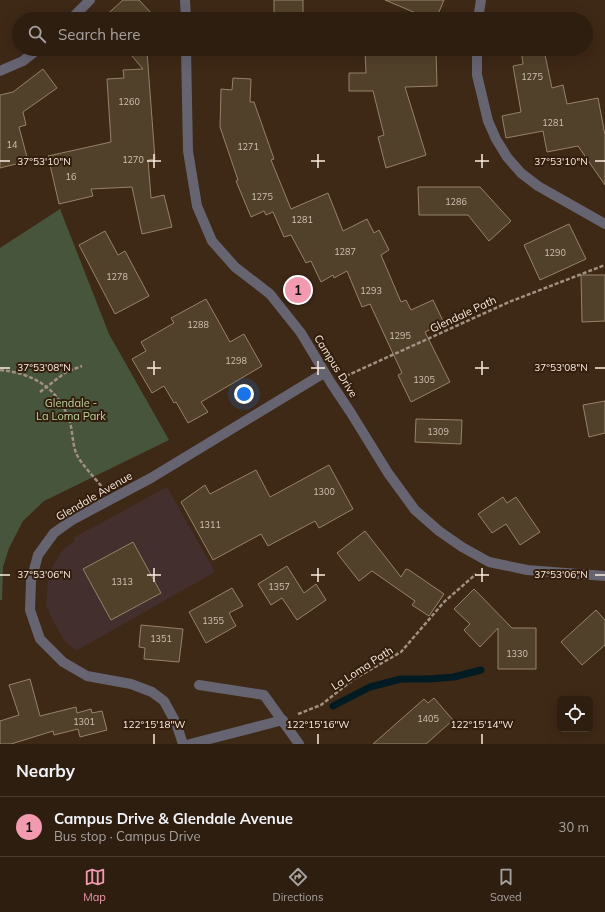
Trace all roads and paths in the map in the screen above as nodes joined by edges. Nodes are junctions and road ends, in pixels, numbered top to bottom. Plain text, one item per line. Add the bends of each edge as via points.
1 (90, 0) edge
2 (185, 0) edge
3 (481, 0) edge
4 (78, 12) edge
5 (186, 12) edge
6 (479, 12) edge
7 (29, 56) edge
8 (186, 56) edge
9 (477, 56) edge
10 (0, 71) edge
11 (605, 224) edge
12 (605, 265) edge
13 (82, 366) dead end
14 (0, 370) edge
15 (324, 373) junction
16 (331, 383) junction
17 (48, 387) junction
18 (40, 392) dead end
19 (111, 499) junction
20 (489, 562) junction
21 (605, 576) edge
22 (199, 685) dead end
23 (283, 720) junction
24 (183, 744) edge
25 (190, 744) edge
26 (299, 744) edge

1 - 4 street
2 - 5 street
3 - 6 street
7 - 10 street
8 - 15 street, Campus Drive via 188,151 197,206 212,242 235,267 270,294 301,333
9 - 11 street via 477,75 488,121 507,157 521,173 538,186
12 - 16 path, Glendale Path via 509,302
13 - 17 path via 66,372
14 - 17 path via 36,379
15 - 16 street, Campus Drive
15 - 19 street, Glendale Avenue via 151,478
16 - 20 street, Campus Drive via 388,474 415,510 439,531
17 - 18 path
17 - 19 path via 60,401 69,419 77,455
19 - 24 street, Glendale Avenue via 54,533 38,555 31,582 30,610 40,639 63,662 87,676 131,684 152,692 164,701 176,723
20 - 21 street, Campus Drive via 527,570
20 - 23 path, La Loma Path via 444,602 401,652 354,679 321,705
22 - 23 street via 264,695
23 - 25 street
23 - 26 street

